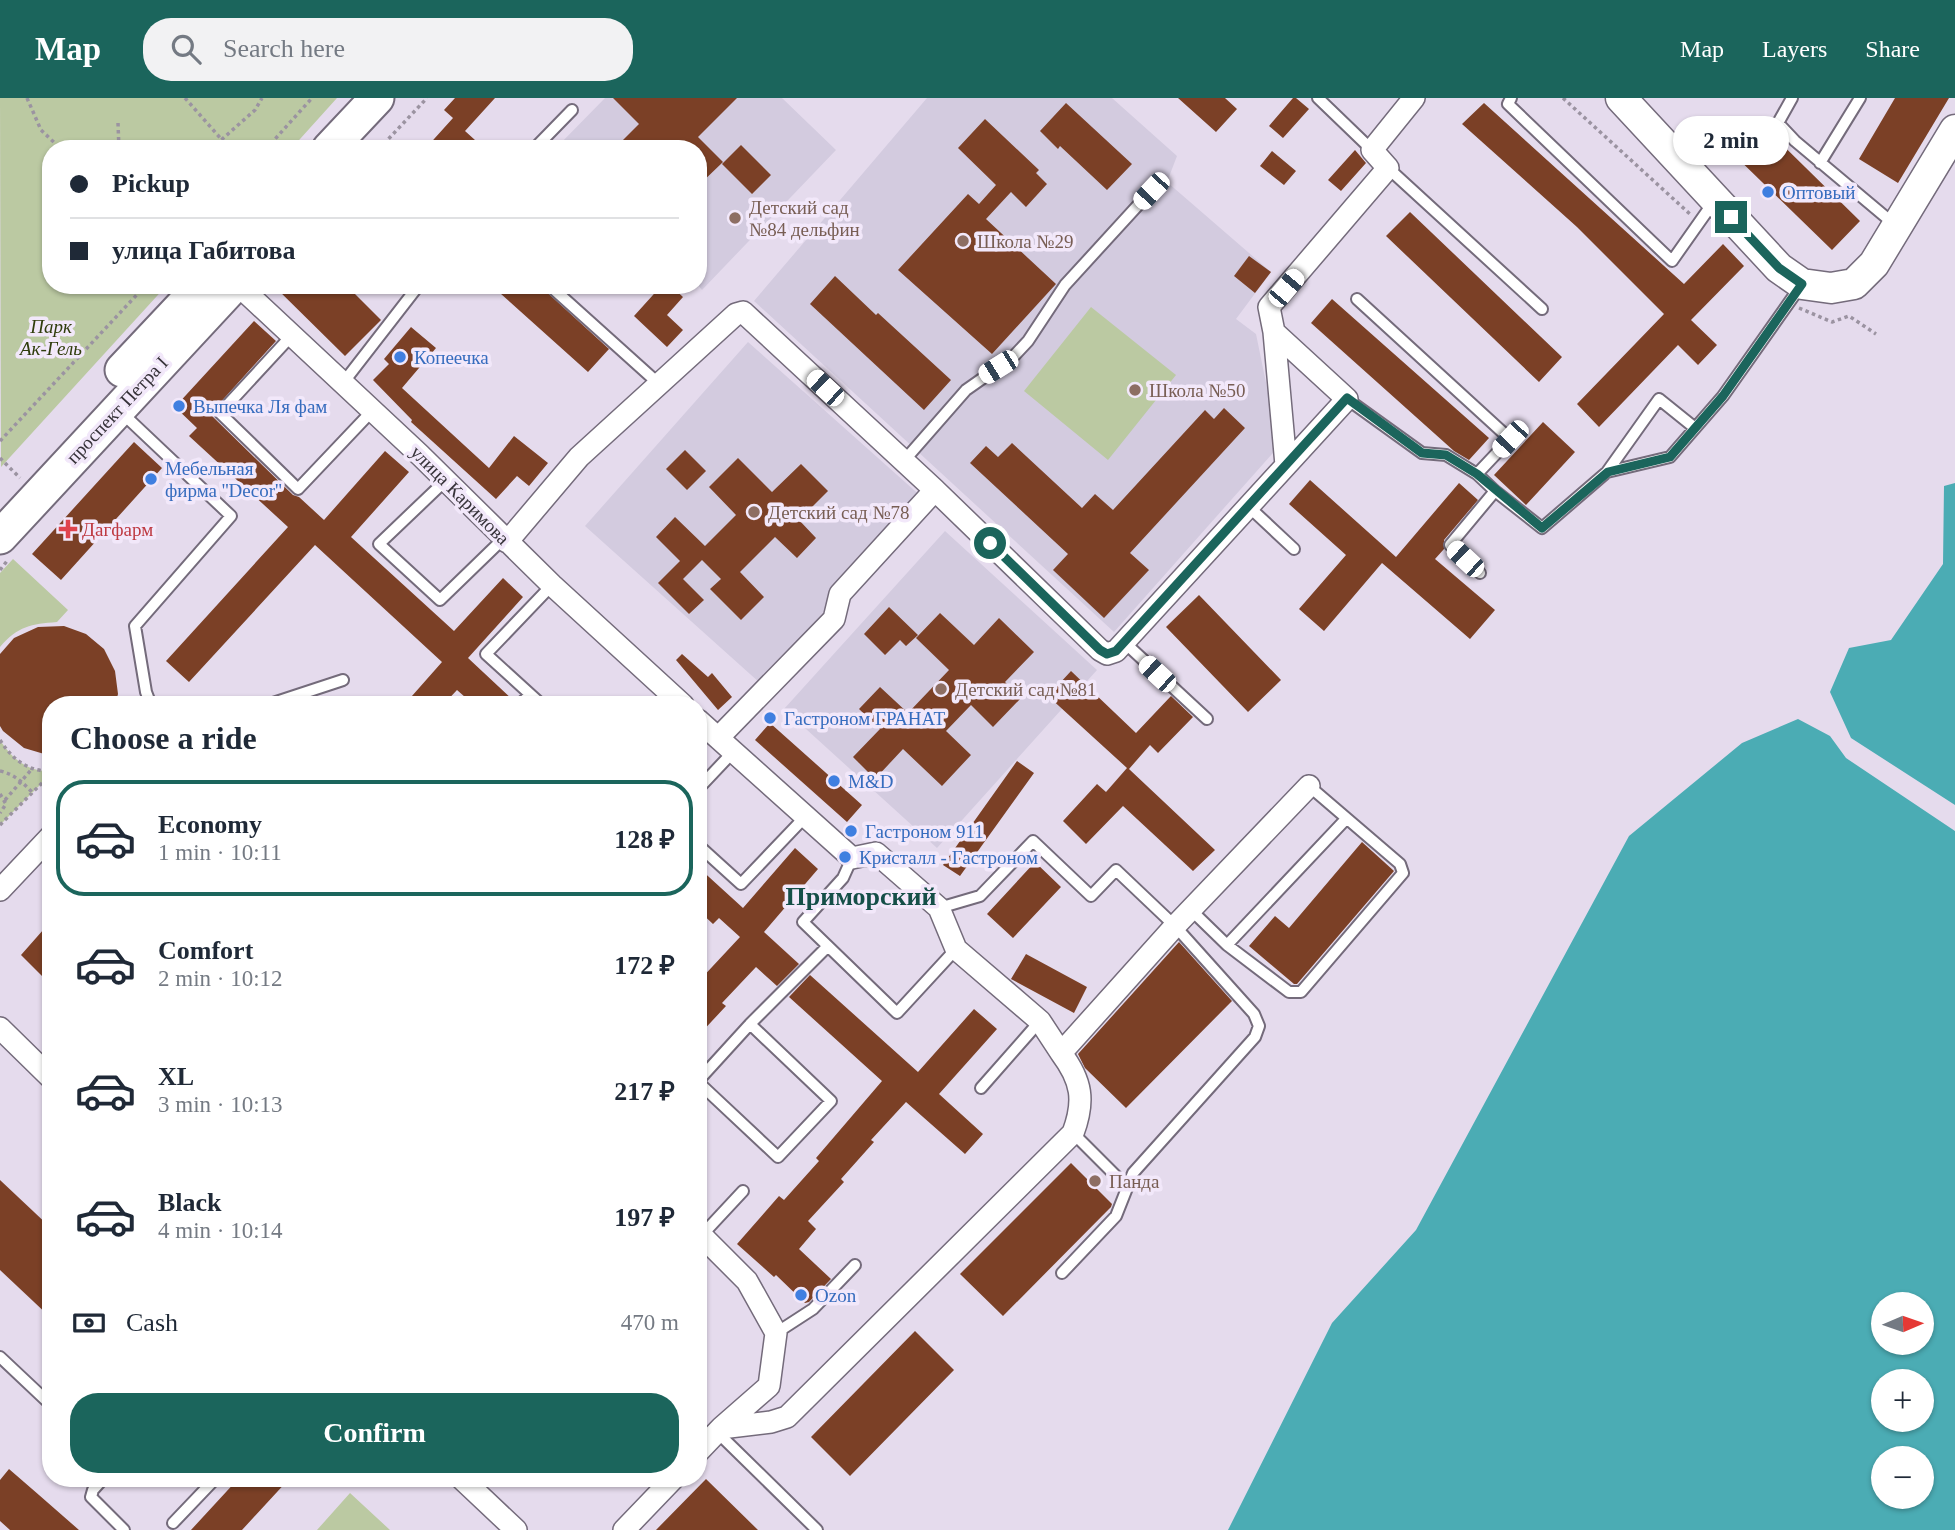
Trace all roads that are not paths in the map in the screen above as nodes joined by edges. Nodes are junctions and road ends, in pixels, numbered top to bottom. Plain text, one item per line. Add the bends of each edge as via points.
1 (377, 98) edge
2 (1318, 98) edge
3 (1415, 98) edge
4 (1511, 98) edge
5 (1621, 98) edge
6 (1792, 98) edge
7 (1860, 98) edge
8 (419, 99) edge
9 (572, 110) dead end
10 (1955, 130) edge
11 (338, 140) edge
12 (367, 140) edge
13 (543, 140) edge
14 (1372, 150) junction
15 (1820, 163) junction
16 (1388, 167) junction
17 (1151, 191) dead end
18 (1715, 200) junction
19 (1896, 226) junction
20 (1791, 276) junction
21 (193, 294) edge
22 (227, 294) edge
23 (246, 294) edge
24 (412, 294) edge
25 (559, 294) edge
26 (1357, 299) dead end
27 (1542, 309) dead end
28 (1274, 332) junction
29 (293, 334) junction
30 (343, 383) junction
31 (659, 384) junction
32 (1347, 398) junction
33 (117, 408) junction
34 (373, 410) junction
35 (1695, 428) junction
36 (903, 462) junction
37 (1286, 465) junction
38 (1608, 472) junction
39 (1477, 474) junction
40 (446, 480) junction
41 (935, 490) junction
42 (1495, 491) junction
43 (7, 496) edge
44 (1248, 506) junction
45 (0, 537) edge
46 (505, 540) junction
47 (1294, 549) dead end
48 (1480, 573) dead end
49 (552, 585) junction
50 (1115, 648) junction
51 (343, 680) dead end
52 (530, 695) edge
53 (148, 696) edge
54 (294, 696) edge
55 (669, 696) edge
56 (1207, 719) dead end
57 (707, 728) edge
58 (725, 745) junction
59 (707, 774) edge
60 (1309, 786) joint
61 (804, 818) junction
62 (1346, 819) junction
63 (42, 846) edge
64 (707, 853) edge
65 (852, 858) junction
66 (0, 890) edge
67 (939, 908) junction
68 (1191, 909) junction
69 (1175, 926) junction
70 (1227, 944) junction
71 (827, 947) junction
72 (956, 949) junction
73 (1040, 1021) junction
74 (750, 1024) junction
75 (0, 1028) edge
76 (1061, 1053) junction
77 (42, 1069) edge
78 (707, 1071) edge
79 (981, 1088) dead end
80 (707, 1090) edge
81 (1073, 1133) junction
82 (1128, 1187) junction
83 (743, 1191) dead end
84 (707, 1226) edge
85 (707, 1240) edge
86 (855, 1265) dead end
87 (1062, 1273) dead end
88 (776, 1333) junction
89 (0, 1357) edge
90 (42, 1397) edge
91 (719, 1430) junction
92 (707, 1443) edge
93 (96, 1487) edge
94 (207, 1487) edge
95 (470, 1487) edge
96 (665, 1487) edge
97 (173, 1523) dead end
98 (124, 1530) edge
99 (516, 1530) edge
100 (624, 1530) edge
101 (817, 1530) edge

1 - 11 main road
2 - 14 lane
3 - 14 street
4 - 18 lane via 1508,104 1672,261
5 - 18 street
6 - 15 lane via 1778,123
7 - 15 lane
8 - 12 main road
9 - 13 lane
10 - 19 street
14 - 16 street
15 - 19 lane
16 - 27 lane
16 - 28 street via 1269,307
17 - 36 lane via 1065,285 1028,341 966,390
18 - 20 street
19 - 20 street via 1874,264 1854,284 1831,288
20 - 35 lane via 1723,396
21 - 43 main road, проспект Петра I
22 - 33 main road, проспект Петра I
23 - 29 street, улица Каримова
24 - 30 lane
25 - 31 lane
26 - 39 lane via 1510,439
28 - 32 street
28 - 37 street
29 - 30 street, улица Каримова
29 - 34 lane via 220,413 298,489
30 - 34 street, улица Каримова
31 - 36 street via 743,312
31 - 46 street via 579,457
32 - 37 street
32 - 39 lane via 1422,453 1446,455
33 - 45 main road, проспект Петра I
33 - 53 lane via 231,516 135,626
34 - 40 street, улица Каримова
35 - 38 lane via 1670,457
35 - 38 lane via 1660,399
36 - 41 street
37 - 44 street
38 - 42 lane via 1542,528
39 - 42 lane
40 - 46 street, улица Каримова
40 - 46 lane via 379,544 440,600
41 - 50 street via 1100,650
41 - 58 street via 840,594 834,619
42 - 48 lane via 1450,545
44 - 47 lane
44 - 50 street
46 - 49 street, улица Каримова
49 - 52 lane via 486,654
49 - 55 street, улица Каримова
50 - 56 lane
51 - 54 lane
57 - 58 street
58 - 59 lane
58 - 61 street
60 - 62 lane
60 - 68 street
61 - 64 lane via 741,884
61 - 65 street
62 - 70 lane
62 - 70 lane via 1400,864 1403,873 1301,992 1289,992
63 - 66 street
65 - 67 street via 876,853
65 - 71 lane via 843,878 803,922
67 - 69 lane via 980,896 1033,841 1091,896 1116,870
67 - 72 street
68 - 69 street
68 - 70 lane
69 - 76 street
69 - 82 lane via 1254,1014 1259,1026 1255,1037 1133,1173
71 - 72 lane via 897,1013
71 - 74 lane
72 - 73 street
73 - 76 street
73 - 79 lane
74 - 78 lane
74 - 80 lane via 831,1101 778,1157
75 - 77 street
76 - 81 street via 1073,1069 1079,1090 1080,1112
81 - 82 lane
81 - 91 street via 787,1417
82 - 87 lane via 1116,1216
83 - 84 lane
85 - 88 street via 747,1281
86 - 88 lane via 813,1309
88 - 91 street via 769,1386
89 - 90 lane
91 - 92 street
91 - 101 lane
93 - 98 lane via 91,1497
94 - 97 lane
95 - 99 street
96 - 100 street

